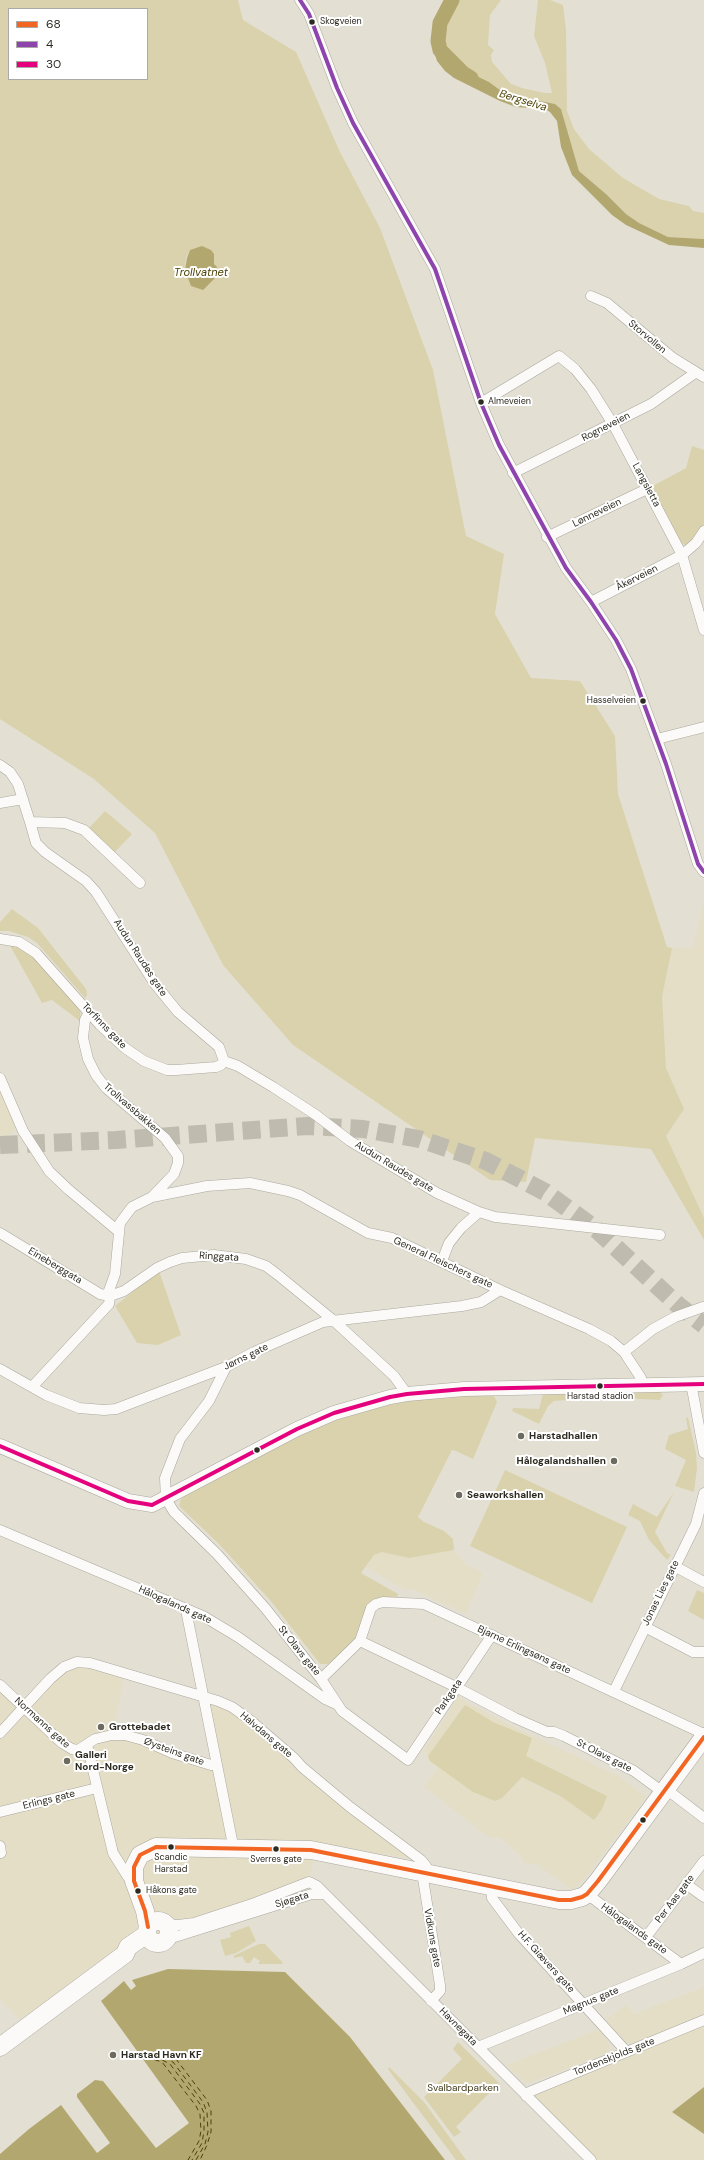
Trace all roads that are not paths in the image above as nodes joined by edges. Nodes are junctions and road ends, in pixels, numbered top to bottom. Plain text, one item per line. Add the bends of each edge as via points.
1 (300, 0) edge
2 (592, 296) dead end
3 (700, 375) edge
4 (481, 403) junction
5 (613, 424) junction
6 (513, 473) junction
7 (647, 489) junction
8 (704, 532) edge
9 (547, 537) junction
10 (682, 555) junction
11 (591, 602) junction
12 (704, 630) edge
13 (704, 727) edge
14 (657, 739) junction
15 (0, 765) edge
16 (23, 799) junction
17 (0, 803) edge
18 (30, 822) junction
19 (704, 872) edge
20 (140, 883) dead end
21 (0, 939) edge
22 (89, 1012) junction
23 (224, 1061) junction
24 (0, 1078) edge
25 (152, 1197) junction
26 (479, 1212) junction
27 (118, 1231) junction
28 (0, 1233) edge
29 (660, 1235) dead end
30 (442, 1261) junction
31 (500, 1290) junction
32 (109, 1296) junction
33 (703, 1306) edge
34 (333, 1320) junction
35 (624, 1352) junction
36 (226, 1367) junction
37 (0, 1369) edge
38 (642, 1384) junction
39 (697, 1384) edge
40 (32, 1387) junction
41 (408, 1394) junction
42 (0, 1446) edge
43 (704, 1453) edge
44 (704, 1493) edge
45 (166, 1499) junction
46 (702, 1515) edge
47 (0, 1530) edge
48 (674, 1566) junction
49 (704, 1582) edge
50 (186, 1610) junction
51 (645, 1627) junction
52 (492, 1636) junction
53 (360, 1641) junction
54 (704, 1652) edge
55 (321, 1679) junction
56 (0, 1685) edge
57 (456, 1687) junction
58 (614, 1691) junction
59 (202, 1697) junction
60 (336, 1704) junction
61 (24, 1706) junction
62 (0, 1733) edge
63 (704, 1734) edge
64 (704, 1737) edge
65 (87, 1745) junction
66 (408, 1760) joint
67 (216, 1764) junction
68 (97, 1788) junction
69 (665, 1791) junction
70 (0, 1812) edge
71 (704, 1818) edge
72 (172, 1848) junction
73 (232, 1848) junction
74 (116, 1859) junction
75 (137, 1860) junction
76 (704, 1861) edge
77 (424, 1873) junction
78 (134, 1881) junction
79 (686, 1884) junction
80 (491, 1886) junction
81 (325, 1894) junction
82 (587, 1894) junction
83 (704, 1897) edge
84 (156, 1931) junction
85 (646, 1937) junction
86 (704, 1953) edge
87 (681, 1964) junction
88 (431, 2001) junction
89 (583, 2004) junction
90 (704, 2020) edge
91 (0, 2047) edge
92 (478, 2047) junction
93 (626, 2051) junction
94 (526, 2096) junction
95 (591, 2160) edge

1 - 4 street via 309,14 353,123 435,269
2 - 3 street, Storvollen via 607,303 652,342
3 - 5 street, Rogneveien
4 - 5 street, Langsletta via 559,356 583,379
4 - 6 street
5 - 6 street, Rogneveien
5 - 7 street, Langsletta
6 - 9 street
7 - 9 street, Lønneveien
7 - 10 street, Langsletta
8 - 10 street, Åkerveien
9 - 11 street
10 - 11 street, Åkerveien
10 - 12 street, Langsletta
11 - 14 street via 631,669
13 - 14 street
14 - 19 street via 698,864
15 - 16 street, Audun Raudes gate via 10,772 18,784
16 - 17 street
16 - 18 street, Audun Raudes gate
18 - 20 street via 65,823 84,830
18 - 23 street, Audun Raudes gate via 36,843 86,881 105,904 155,984 178,1012 219,1048
21 - 22 street, Torfinns gate via 19,942 36,953
22 - 23 street, Torfinns gate via 125,1048 155,1066 167,1070 187,1070 216,1067
22 - 25 street, Trollvassbakken via 84,1020 83,1038 88,1059 96,1075 106,1088 165,1138 178,1156 174,1174
23 - 26 street, Audun Raudes gate via 238,1066 273,1087 350,1141 437,1193
24 - 27 street via 23,1131 49,1170
25 - 27 street, General Fleischers gate via 132,1207 120,1223
25 - 30 street, General Fleischers gate via 236,1183 250,1183 288,1191 312,1201 368,1233 392,1238
26 - 29 street, Audun Raudes gate via 495,1217
26 - 30 street via 449,1243
27 - 32 street, General Fleischers gate via 115,1274
28 - 32 street, Eineberggata via 96,1292
30 - 31 street, General Fleischers gate
31 - 34 street, Jørns gate via 480,1302 462,1306
31 - 35 street, General Fleischers gate via 589,1329 611,1341
32 - 34 street, Ringgata via 124,1291 170,1262 198,1256 230,1256 266,1266
32 - 40 street via 108,1304
33 - 35 street via 653,1329
34 - 36 street, Jørns gate via 315,1325 258,1350
34 - 41 street, Ringgata via 394,1376
35 - 38 street, General Fleischers gate via 641,1378
36 - 40 street, Jørns gate via 144,1399 104,1410 79,1408
36 - 45 street via 209,1401 180,1439 165,1478
37 - 40 street, Jørns gate
38 - 39 street
38 - 41 street
39 - 43 street
41 - 45 street via 362,1404 315,1421
42 - 45 street via 134,1502 152,1505
44 - 46 street, Jonas Lies gate
45 - 55 street, St Olavs gate via 174,1512 246,1586
46 - 48 street, Jonas Lies gate
47 - 50 street, Hålogalands gate
48 - 49 street
48 - 51 street, Jonas Lies gate
50 - 59 street
50 - 60 street, Hålogalands gate via 203,1616 238,1637 325,1699
51 - 54 street via 693,1652
51 - 58 street, Jonas Lies gate
52 - 53 street, Bjarne Erlingsøns gate via 424,1604 383,1602 371,1608
52 - 57 street, Parkgata
52 - 58 street, Bjarne Erlingsøns gate
53 - 55 street, St Olavs gate
53 - 57 street, St Olavs gate
55 - 60 street, Hålogalands gate
56 - 61 street, Normanns gate
57 - 66 street, Parkgata
57 - 69 street, St Olavs gate via 515,1718 547,1732 558,1733 634,1771
58 - 63 street, Bjarne Erlingsøns gate
59 - 61 street, Halvdans gate via 90,1662 78,1662 64,1667
59 - 67 street
59 - 77 street, Halvdans gate via 232,1707 250,1720 344,1802 421,1860 426,1866
60 - 66 street, Hålogalands gate
61 - 62 street
61 - 65 street, Normanns gate via 72,1750
64 - 69 highway
65 - 67 street, Øysteins gate via 95,1739 125,1735 172,1753 211,1765
65 - 68 street
67 - 73 street
68 - 70 street, Erlings gate
68 - 74 street
69 - 71 street, St Olavs gate
69 - 82 highway
72 - 73 highway
72 - 75 highway via 150,1848
72 - 84 highway via 153,1854 143,1866 144,1883
73 - 77 highway via 311,1850
74 - 75 street
74 - 78 street via 128,1877
75 - 78 highway
76 - 79 street, Per Aas gate
77 - 80 highway
77 - 88 street, Vidkuns gate via 440,1985 440,1992
78 - 84 highway via 145,1911
79 - 83 street
79 - 85 street, Per Aas gate
80 - 82 highway via 559,1900 571,1900
80 - 89 street, H.F. Giævers gate via 492,1898 519,1934
81 - 84 street, Sjøgata via 312,1894
81 - 84 street, Sjøgata via 310,1882 194,1923
81 - 88 street, Havnegata
82 - 85 street, Hålogalands gate
84 - 91 highway, Sjøgata via 128,1947 125,1954
85 - 87 street, Hålogalands gate
86 - 87 street, Magnus gate
87 - 89 street, Magnus gate
88 - 92 street, Havnegata
89 - 92 street, Magnus gate
89 - 93 street, H.F. Giævers gate
90 - 93 street, Tordenskjolds gate
92 - 94 street, Havnegata
93 - 94 street, Tordenskjolds gate via 530,2092
94 - 95 street, Havnegata

